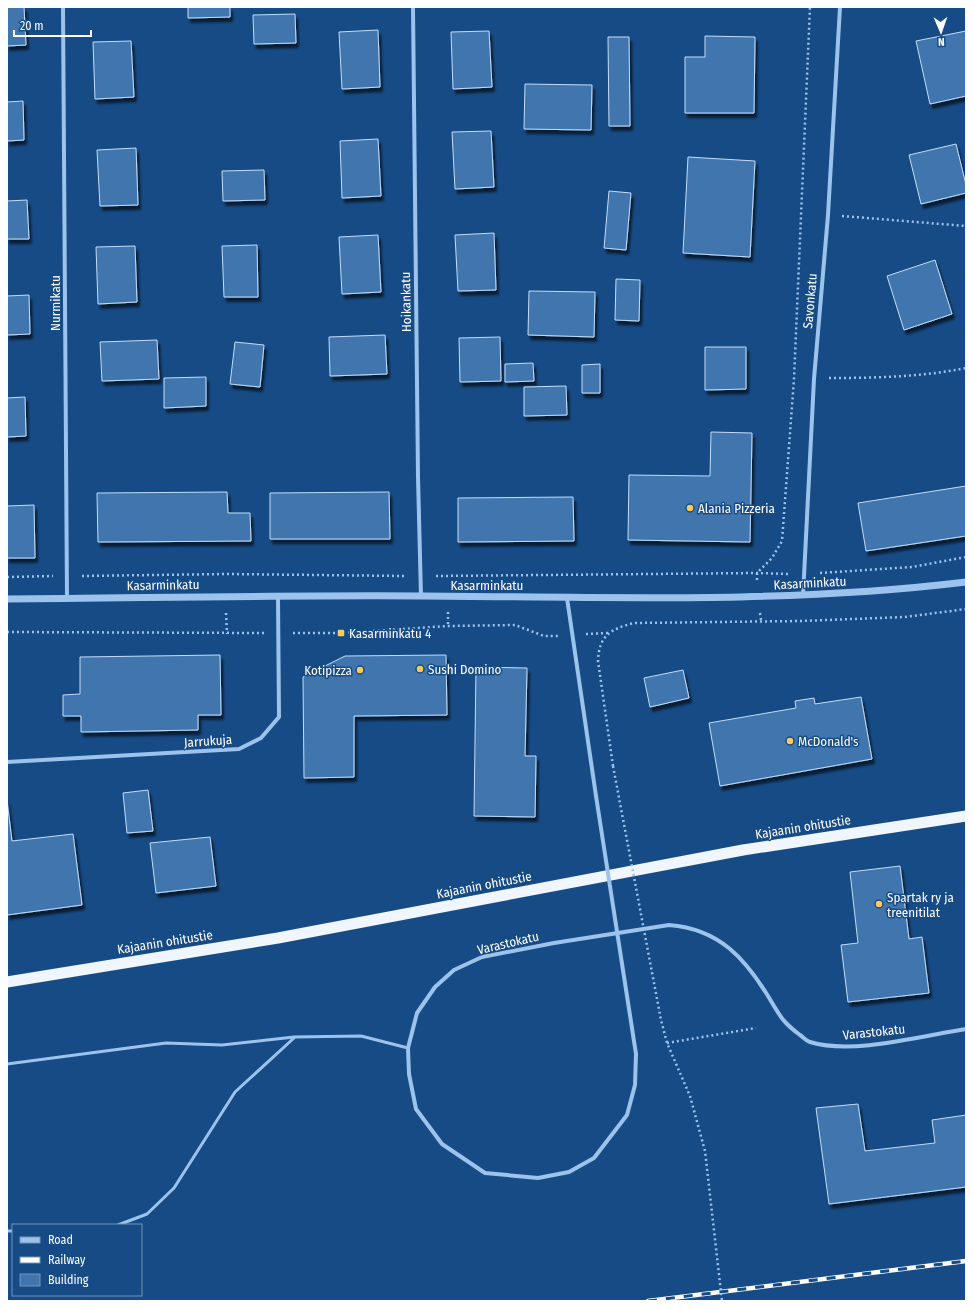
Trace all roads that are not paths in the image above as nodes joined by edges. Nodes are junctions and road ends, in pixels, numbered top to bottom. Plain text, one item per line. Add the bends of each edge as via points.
1 (63, 7) edge
2 (413, 7) edge
3 (840, 7) edge
4 (966, 582) edge
5 (421, 596) junction
6 (803, 596) junction
7 (278, 597) junction
8 (7, 598) edge
9 (67, 598) junction
10 (567, 598) junction
11 (7, 762) edge
12 (966, 816) edge
13 (7, 982) edge
14 (966, 1029) edge
15 (294, 1037) junction
16 (408, 1048) junction
17 (7, 1064) edge
18 (121, 1224) edge

1 - 9 street, Nurmikatu
2 - 5 street, Hoikankatu
3 - 6 street, Savonkatu via 828,215 814,379
4 - 6 street, Kasarminkatu via 901,590
5 - 7 street, Kasarminkatu
5 - 10 street, Kasarminkatu
6 - 10 street, Kasarminkatu
7 - 9 street, Kasarminkatu
7 - 11 street, Jarrukuja via 279,717 261,738 239,749
8 - 9 street, Kasarminkatu
10 - 16 street, Varastokatu, bridge via 636,1054 635,1085 627,1114 594,1158 569,1172 538,1178 485,1173 442,1144 416,1108 409,1074
12 - 13 highway, Kajaanin ohitustie via 743,850 278,938
14 - 16 street, Varastokatu via 872,1044 840,1046 809,1042 784,1023 745,963 726,944 687,926 669,925 489,956 454,970 435,988 417,1013
15 - 16 lane via 361,1036
15 - 17 lane via 222,1044 166,1043
15 - 18 lane via 235,1092 174,1188 147,1214

